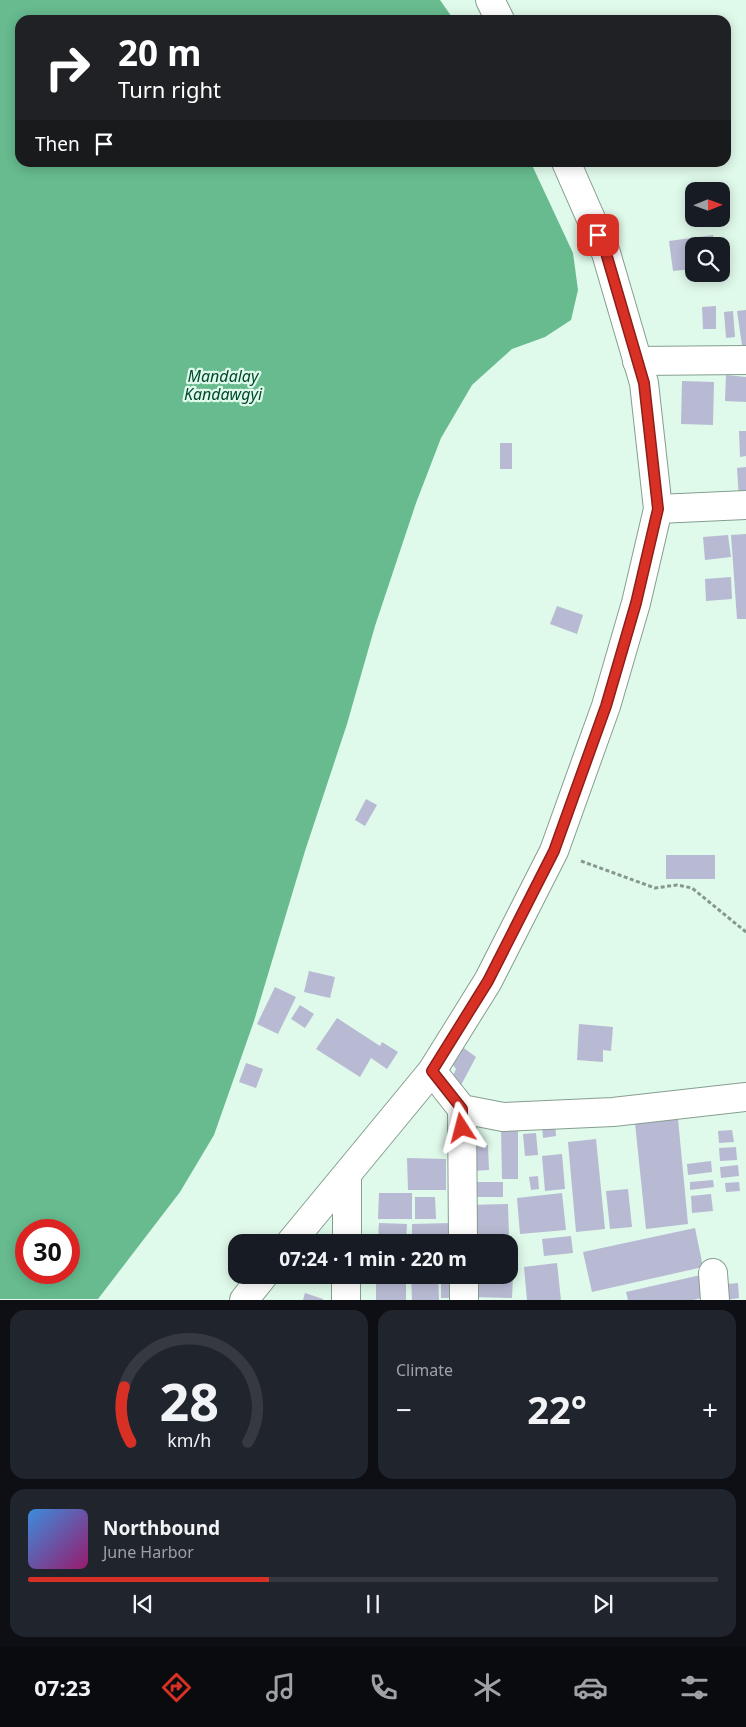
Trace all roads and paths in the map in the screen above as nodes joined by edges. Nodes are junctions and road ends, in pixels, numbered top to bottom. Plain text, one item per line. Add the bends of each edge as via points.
1 (490, 0) edge
2 (498, 15) edge
3 (568, 167) edge
4 (746, 360) edge
5 (637, 361) junction
6 (746, 505) edge
7 (658, 509) junction
8 (554, 851) junction
9 (746, 932) edge
10 (432, 1071) junction
11 (746, 1097) edge
12 (462, 1109) junction
13 (347, 1175) junction
14 (298, 1234) edge
15 (347, 1234) edge
16 (463, 1234) edge
17 (257, 1284) edge
18 (346, 1284) edge
19 (464, 1284) edge
20 (244, 1300) edge
21 (346, 1300) edge
22 (464, 1300) edge

1 - 2 street
3 - 5 street via 606,253
4 - 5 street
5 - 7 street via 644,383
6 - 7 street
7 - 8 street via 636,603 606,706
8 - 9 path via 655,888 677,885 692,888
8 - 10 street via 488,981
10 - 12 street
10 - 13 street
11 - 12 street via 614,1112 503,1117
12 - 16 street
13 - 14 street
13 - 15 street
17 - 20 street
18 - 21 street
19 - 22 street

